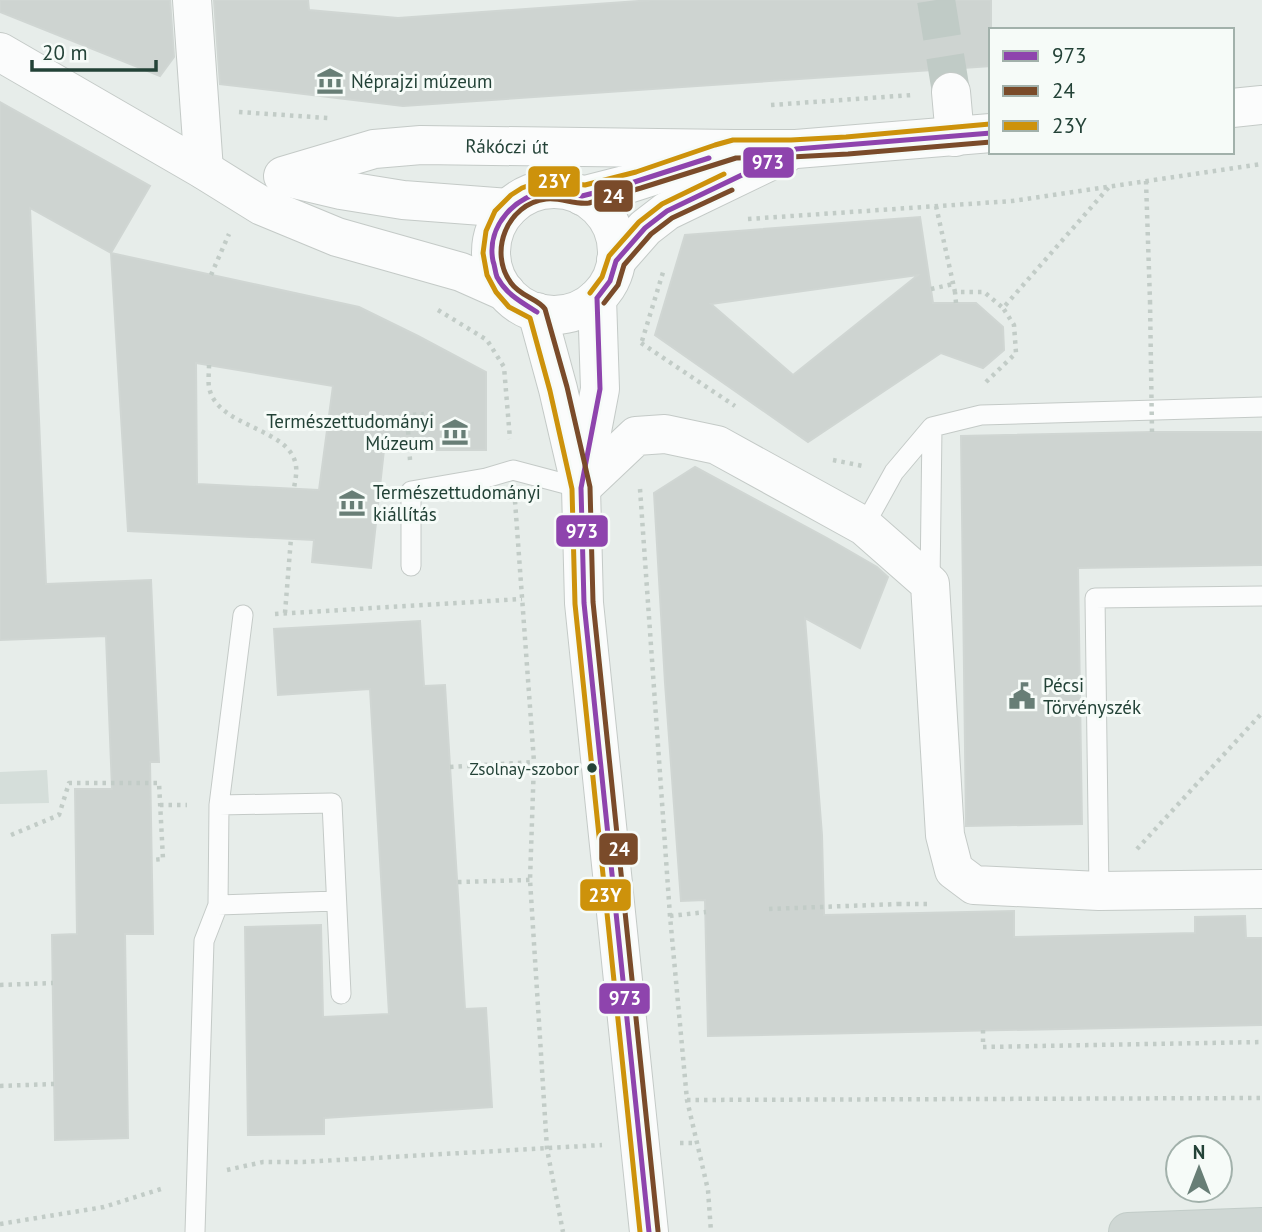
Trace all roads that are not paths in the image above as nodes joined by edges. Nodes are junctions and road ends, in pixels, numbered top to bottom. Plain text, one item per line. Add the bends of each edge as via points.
1 (192, 0) edge
2 (0, 52) edge
3 (951, 92) tunnel mouth
4 (1262, 105) edge
5 (1234, 108) edge
6 (973, 135) edge
7 (734, 149) junction
8 (796, 149) junction
9 (204, 170) junction
10 (283, 176) junction
11 (582, 196) junction
12 (509, 208) junction
13 (616, 261) junction
14 (597, 298) junction
15 (521, 302) junction
16 (1262, 407) edge
17 (932, 427) junction
18 (581, 488) junction
19 (864, 526) junction
20 (411, 566) dead end
21 (930, 584) junction
22 (1262, 596) edge
23 (243, 615) road end
24 (219, 805) junction
25 (1262, 889) edge
26 (1099, 891) junction
27 (336, 901) junction
28 (218, 905) junction
29 (341, 994) dead end
30 (1262, 1227) edge
31 (195, 1232) edge
32 (649, 1232) edge
33 (1128, 1232) edge

1 - 9 street
2 - 9 street, Rákóczi út
3 - 6 street
4 - 5 street
6 - 8 street, Rákóczi út
7 - 8 street, Rákóczi út
7 - 10 street, Rákóczi út via 421,145 374,149
7 - 11 street, Rákóczi út
8 - 13 street, Rákóczi út via 667,211
9 - 10 street, Rákóczi út
9 - 15 street, Rákóczi út via 262,206 337,237 461,272
10 - 12 street, Rákóczi út via 404,200
11 - 12 street via 543,190
11 - 13 street via 608,220 615,235
12 - 15 street via 492,240 493,268
13 - 14 street via 610,281
14 - 15 street via 557,314
14 - 18 street via 600,389
15 - 18 street via 558,389
16 - 17 lane via 981,415
17 - 19 lane via 894,472
17 - 21 lane
18 - 19 street via 636,436 665,434 717,446
18 - 20 lane via 513,470 411,491
18 - 32 street via 584,603
19 - 21 street
21 - 26 street via 945,835 954,870 974,885
22 - 26 lane via 1095,598
23 - 24 lane
24 - 27 lane via 331,803
24 - 28 lane
25 - 26 street
27 - 28 lane
27 - 29 lane
28 - 31 lane via 204,941
30 - 33 main road

